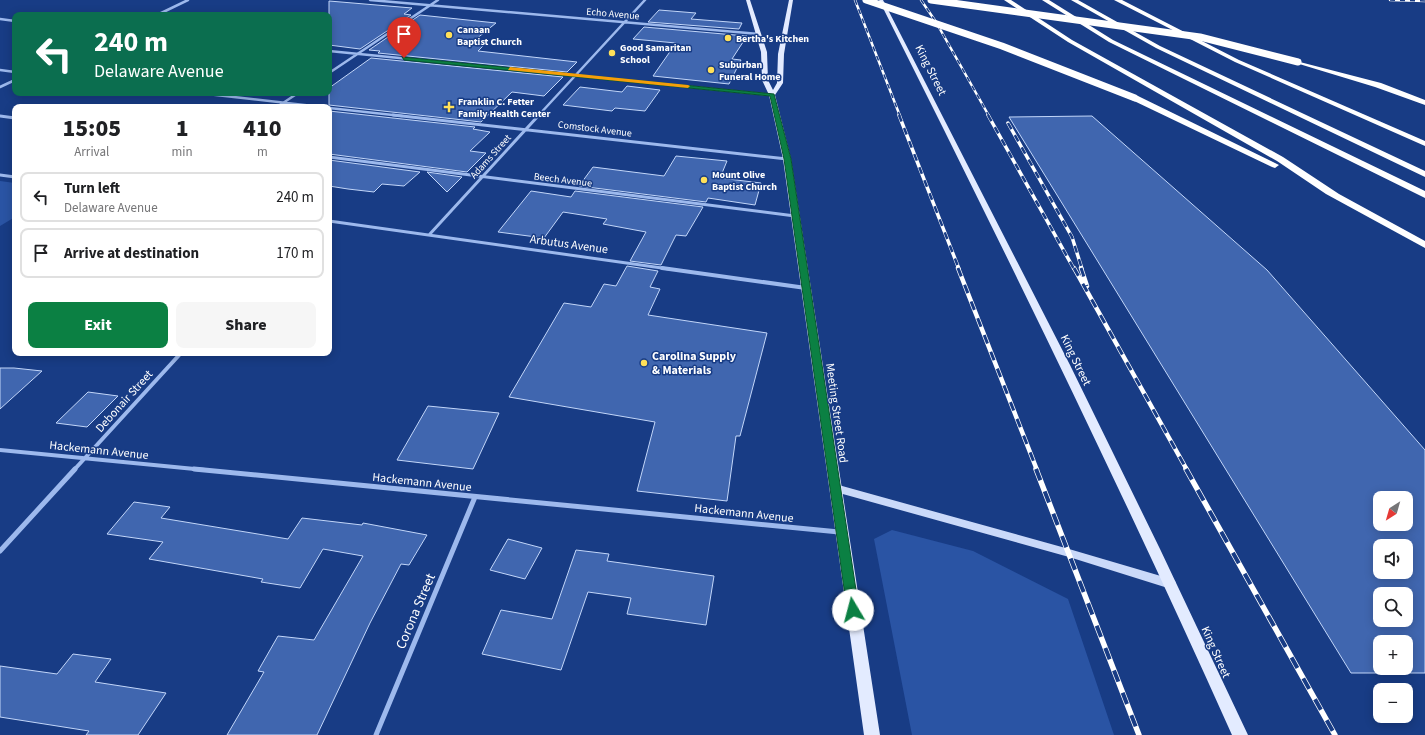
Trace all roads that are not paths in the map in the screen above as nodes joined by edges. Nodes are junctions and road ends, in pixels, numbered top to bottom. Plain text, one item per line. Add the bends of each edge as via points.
1 (188, 0) edge
2 (370, 0) edge
3 (438, 0) edge
4 (645, 0) edge
5 (748, 0) edge
6 (791, 0) edge
7 (866, 0) edge
8 (881, 0) edge
9 (930, 0) edge
10 (1007, 0) edge
11 (1045, 0) edge
12 (1074, 0) edge
13 (1117, 0) edge
14 (431, 5) junction
15 (162, 12) edge
16 (0, 19) edge
17 (12, 21) edge
18 (625, 22) junction
19 (759, 34) junction
20 (332, 51) edge
21 (357, 54) junction
22 (0, 70) edge
23 (332, 70) edge
24 (12, 72) edge
25 (574, 75) junction
26 (12, 81) edge
27 (0, 87) edge
28 (772, 95) junction
29 (224, 96) edge
30 (294, 96) edge
31 (1425, 102) edge
32 (283, 103) junction
33 (293, 104) edge
34 (332, 108) edge
35 (0, 116) edge
36 (12, 118) edge
37 (525, 128) junction
38 (1425, 144) edge
39 (332, 157) edge
40 (787, 159) junction
41 (1425, 174) edge
42 (0, 175) edge
43 (482, 176) junction
44 (12, 177) edge
45 (1335, 195) junction
46 (1425, 195) edge
47 (795, 216) junction
48 (332, 221) edge
49 (428, 235) junction
50 (1425, 244) edge
51 (806, 288) junction
52 (178, 356) edge
53 (0, 450) edge
54 (84, 458) junction
55 (835, 488) junction
56 (475, 497) junction
57 (842, 533) junction
58 (0, 551) edge
59 (1171, 584) junction
60 (376, 735) edge
61 (872, 735) edge
62 (1240, 735) edge

1 - 15 street
2 - 14 street, Echo Avenue
3 - 14 street
4 - 18 street, Adams Street
5 - 19 main road, Meeting Street Road
6 - 28 main road via 781,54 780,83
7 - 45 highway, bridge via 989,40 1084,76 1190,123
8 - 59 main road, King Street via 962,158
9 - 31 highway, bridge via 1193,36 1298,62 1378,85
10 - 45 highway via 1070,41 1280,159
11 - 46 highway via 1111,41
12 - 41 highway via 1158,47
13 - 38 highway via 1237,61
14 - 18 street, Echo Avenue
14 - 21 street
16 - 17 street
18 - 19 street, Echo Avenue
18 - 25 street, Adams Street
19 - 28 main road, Meeting Street Road via 764,52 765,80
20 - 21 street
21 - 23 street
21 - 25 street
22 - 24 street
25 - 28 street
25 - 37 street, Adams Street
26 - 27 street
28 - 40 main road, Meeting Street Road
29 - 32 street
30 - 32 street
32 - 33 street
34 - 37 street, Comstock Avenue
35 - 36 street
37 - 40 street, Comstock Avenue
37 - 43 street, Adams Street
39 - 43 street, Beech Avenue
40 - 47 main road, Meeting Street Road
42 - 44 street
43 - 47 street, Beech Avenue
43 - 49 street, Adams Street
45 - 50 highway
47 - 51 main road, Meeting Street Road
48 - 49 street, Arbutus Avenue
49 - 51 street, Arbutus Avenue
51 - 55 main road, Meeting Street Road
52 - 54 street, Debonair Street
53 - 54 street, Hackemann Avenue
54 - 56 street, Hackemann Avenue
54 - 58 street, Debonair Street
55 - 57 main road, Meeting Street Road
55 - 59 main road
56 - 57 street, Hackemann Avenue
56 - 60 street, Corona Street
57 - 61 main road, Meeting Street Road
59 - 62 main road, King Street

